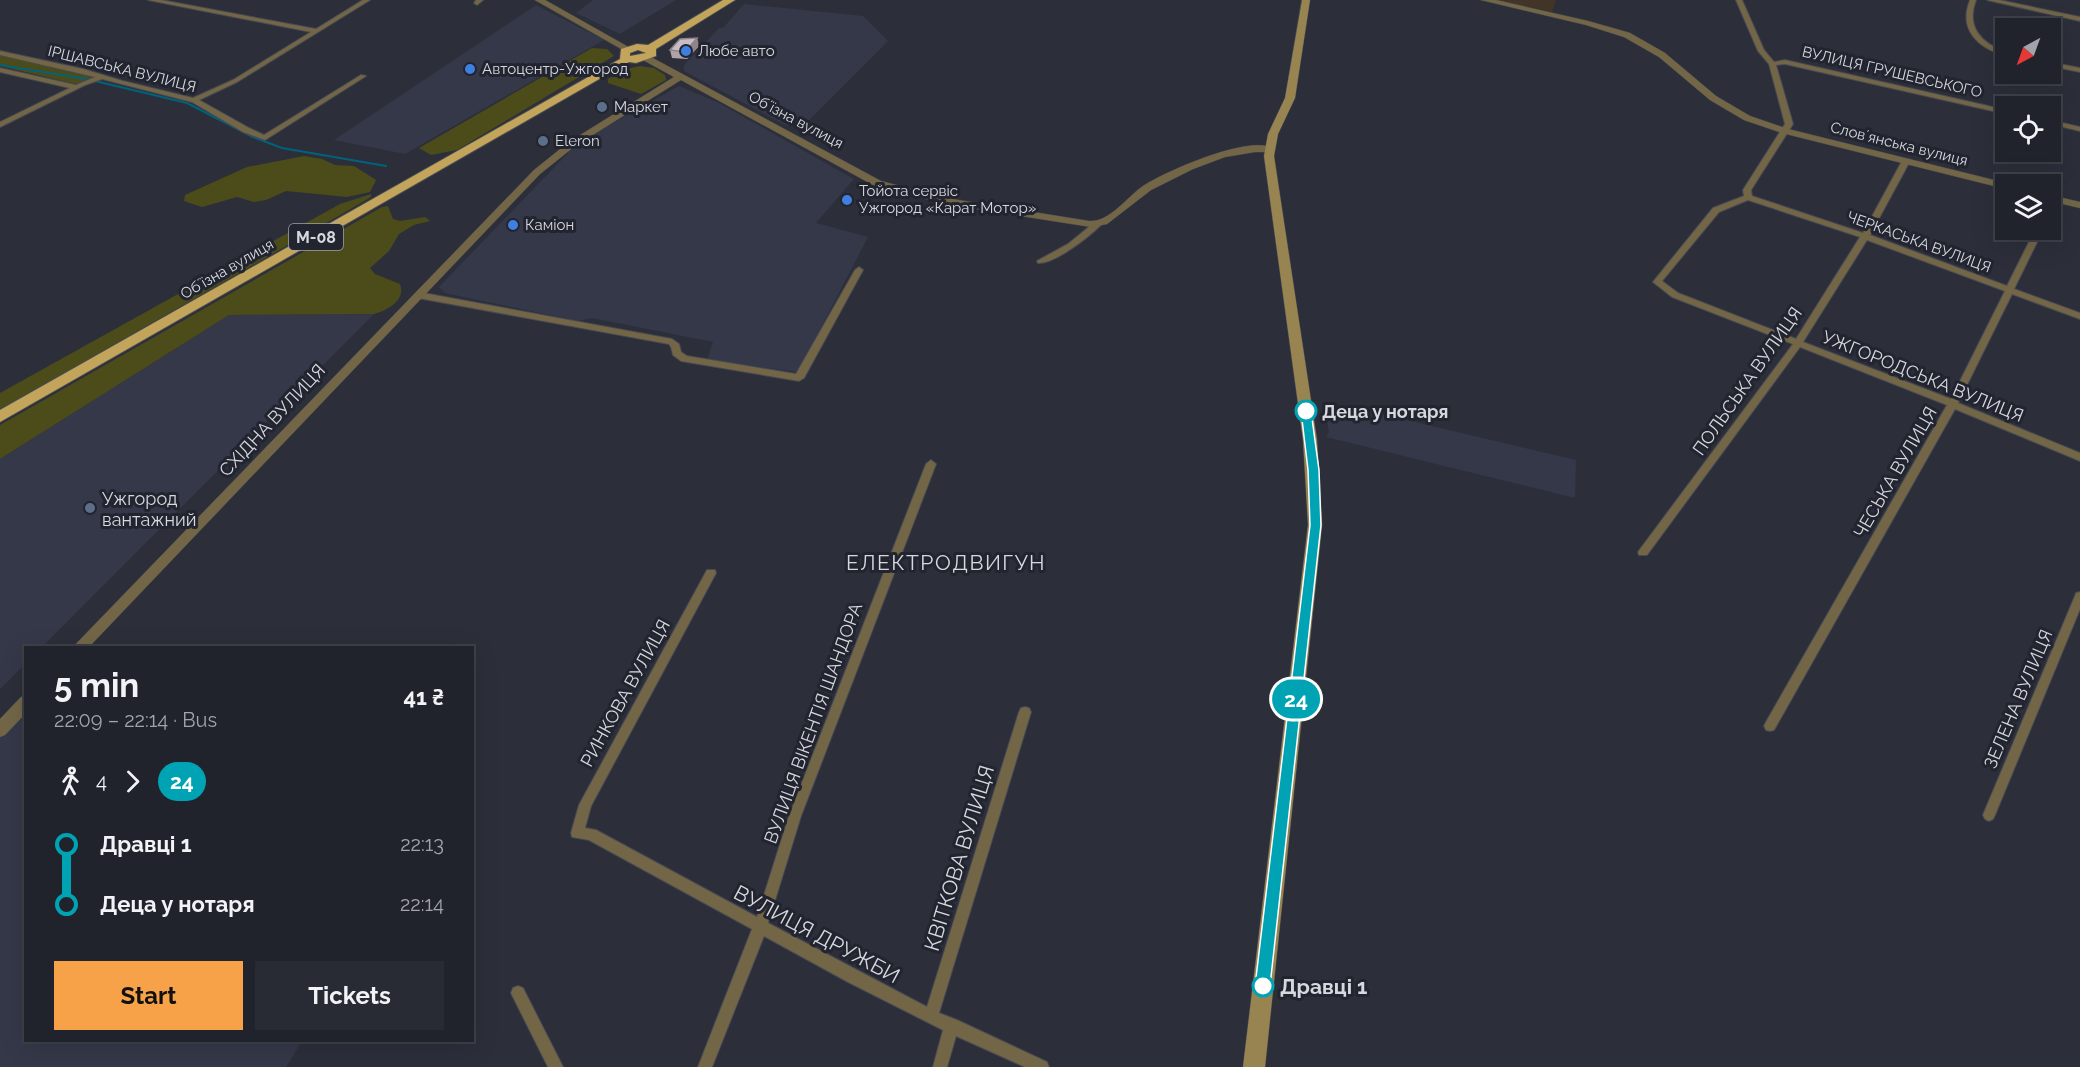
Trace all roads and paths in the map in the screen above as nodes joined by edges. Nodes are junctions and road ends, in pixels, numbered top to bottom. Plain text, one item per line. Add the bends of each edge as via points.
1 (151, 0) edge
2 (367, 0) edge
3 (539, 0) edge
4 (730, 0) edge
5 (1306, 0) edge
6 (1485, 0) edge
7 (1739, 0) edge
8 (1973, 0) edge
9 (1990, 0) edge
10 (2080, 19) edge
11 (318, 31) junction
12 (1995, 51) edge
13 (0, 53) edge
14 (648, 53) junction
15 (628, 54) junction
16 (1772, 64) junction
17 (2061, 66) edge
18 (0, 70) edge
19 (2080, 70) edge
20 (363, 76) dead end
21 (102, 77) junction
22 (680, 77) junction
23 (76, 87) junction
24 (194, 100) junction
25 (1995, 110) edge
26 (0, 125) edge
27 (2061, 125) edge
28 (2080, 129) edge
29 (1785, 131) junction
30 (1269, 152) junction
31 (1906, 161) junction
32 (1995, 183) edge
33 (1748, 197) junction
34 (2061, 202) edge
35 (2080, 205) edge
36 (1098, 224) junction
37 (1865, 236) junction
38 (2034, 240) edge
39 (1041, 261) dead end
40 (859, 270) dead end
41 (2009, 289) junction
42 (418, 295) junction
43 (2080, 316) edge
44 (1797, 345) junction
45 (1953, 404) junction
46 (0, 417) edge
47 (2080, 458) edge
48 (931, 464) dead end
49 (1643, 552) dead end
50 (711, 573) dead end
51 (2080, 596) edge
52 (81, 646) edge
53 (24, 704) edge
54 (1025, 712) dead end
55 (1770, 726) dead end
56 (0, 730) edge
57 (1989, 815) dead end
58 (577, 833) joint
59 (760, 928) junction
60 (518, 993) dead end
61 (931, 1017) junction
62 (952, 1025) junction
63 (556, 1067) edge
64 (705, 1067) edge
65 (940, 1067) edge
66 (1042, 1067) edge
67 (1254, 1067) edge

1 - 11 street
2 - 11 street
3 - 15 street
4 - 14 highway, М-08
5 - 30 main road via 1290,98
6 - 29 street, Словʼянська вулиця via 1627,35 1662,55 1722,105
7 - 16 street via 1761,51
8 - 12 street via 1967,20
9 - 10 street
11 - 24 street via 235,81
13 - 21 street, ІРШАВСЬКА ВУЛИЦЯ
14 - 15 highway, М-08 via 642,46
14 - 22 street, Обʼїзна вулиця
15 - 46 highway, Обʼїзна вулиця / М-08
16 - 25 street, ВУЛИЦЯ ГРУШЕВСЬКОГО via 1785,62
16 - 29 street via 1789,120
17 - 19 street
18 - 23 street
20 - 24 street, ІРШАВСЬКА ВУЛИЦЯ via 265,138
21 - 23 street
21 - 24 street, ІРШАВСЬКА ВУЛИЦЯ
22 - 36 street, Обʼїзна вулиця via 862,176 897,190
22 - 42 street, СХІДНА ВУЛИЦЯ via 572,144 537,172
23 - 26 street
27 - 28 street
29 - 31 street, Словʼянська вулиця
29 - 33 street via 1747,190
30 - 36 street via 1252,149 1177,172 1147,188
30 - 67 main road via 1315,490 1316,525
31 - 32 street, Словʼянська вулиця
31 - 37 street, ПОЛЬСЬКА ВУЛИЦЯ
33 - 37 street, ЧЕРКАСЬКА ВУЛИЦЯ
33 - 44 street, УЖГОРОДСЬКА ВУЛИЦЯ via 1716,210 1657,282 1675,295
34 - 35 street
36 - 39 street via 1071,246
37 - 41 street, ЧЕРКАСЬКА ВУЛИЦЯ
37 - 44 street, ПОЛЬСЬКА ВУЛИЦЯ
38 - 41 street, ЧЕСЬКА ВУЛИЦЯ
40 - 42 street via 800,378 684,359 676,353 672,342
41 - 43 street, ЧЕРКАСЬКА ВУЛИЦЯ
41 - 45 street, ЧЕСЬКА ВУЛИЦЯ
42 - 52 street, СХІДНА ВУЛИЦЯ
44 - 45 street, УЖГОРОДСЬКА ВУЛИЦЯ
44 - 49 street, ПОЛЬСЬКА ВУЛИЦЯ
45 - 47 street, УЖГОРОДСЬКА ВУЛИЦЯ
45 - 55 street, ЧЕСЬКА ВУЛИЦЯ
48 - 59 street, ВУЛИЦЯ ВІКЕНТІЯ ШАНДОРА via 795,816
50 - 58 street, РИНКОВА ВУЛИЦЯ via 585,805
51 - 57 street, ЗЕЛЕНА ВУЛИЦЯ
53 - 56 street
54 - 61 street, КВІТКОВА ВУЛИЦЯ
58 - 59 street, ВУЛИЦЯ ДРУЖБИ via 591,834
59 - 61 street, ВУЛИЦЯ ДРУЖБИ
59 - 64 street, ВУЛИЦЯ ВІКЕНТІЯ ШАНДОРА
60 - 63 street
61 - 62 street, ВУЛИЦЯ ДРУЖБИ
62 - 65 street
62 - 66 street, ВУЛИЦЯ ДРУЖБИ

